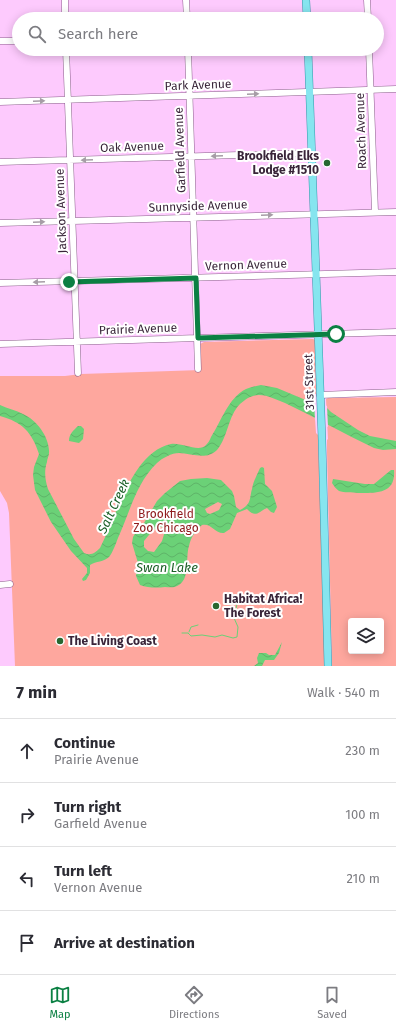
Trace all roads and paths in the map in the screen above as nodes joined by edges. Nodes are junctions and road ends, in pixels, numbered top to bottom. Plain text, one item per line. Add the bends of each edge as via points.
1 (65, 0) edge
2 (186, 0) edge
3 (306, 0) edge
4 (367, 0) edge
5 (65, 12) edge
6 (187, 12) edge
7 (307, 12) edge
8 (368, 12) edge
9 (12, 40) edge
10 (0, 41) edge
11 (66, 56) edge
12 (188, 56) edge
13 (308, 56) edge
14 (369, 56) edge
15 (396, 89) edge
16 (371, 90) junction
17 (310, 92) junction
18 (189, 96) junction
19 (68, 100) junction
20 (0, 102) edge
21 (312, 153) junction
22 (192, 156) junction
23 (70, 160) junction
24 (0, 162) edge
25 (375, 212) junction
26 (396, 212) edge
27 (314, 214) junction
28 (194, 217) junction
29 (73, 221) junction
30 (0, 223) edge
31 (396, 272) edge
32 (316, 274) junction
33 (196, 278) junction
34 (74, 281) junction
35 (0, 284) edge
36 (396, 332) edge
37 (318, 335) junction
38 (198, 338) junction
39 (77, 342) junction
40 (0, 344) edge
41 (198, 369) dead end
42 (78, 373) dead end
43 (396, 392) edge
44 (320, 398) junction
45 (10, 584) dead end
46 (0, 585) edge
47 (328, 666) edge

1 - 5 street
2 - 6 street
3 - 7 main road
4 - 8 street
9 - 10 street
11 - 19 street, Jackson Avenue
12 - 18 street, Garfield Avenue
13 - 17 main road, 31st Street
14 - 16 street, Roach Avenue
15 - 16 street, Park Avenue
16 - 17 street, Park Avenue
16 - 25 street, Roach Avenue
18 -> 17 street, Park Avenue
17 - 21 main road, 31st Street
18 - 19 street, Park Avenue
18 - 22 street, Garfield Avenue
20 -> 19 street, Park Avenue
19 - 23 street, Jackson Avenue
21 -> 22 street, Oak Avenue
21 - 27 main road, 31st Street
22 -> 23 street, Oak Avenue
22 - 28 street, Garfield Avenue
23 - 24 street, Oak Avenue
23 - 29 street, Jackson Avenue
25 - 26 street, Sunnyside Avenue
25 - 27 street, Sunnyside Avenue
28 -> 27 street, Sunnyside Avenue
27 - 32 main road, 31st Street
28 - 29 street, Sunnyside Avenue
28 - 33 street, Garfield Avenue
30 -> 29 street, Sunnyside Avenue
29 - 34 street, Jackson Avenue
31 - 32 street, Vernon Avenue
32 - 33 street, Vernon Avenue
32 - 37 main road, 31st Street
33 - 34 street, Vernon Avenue
33 - 38 street, Garfield Avenue
34 -> 35 street, Vernon Avenue
34 - 39 street, Jackson Avenue
36 - 37 street, Prairie Avenue
37 - 38 street, Prairie Avenue
37 - 44 main road, 31st Street
38 - 39 street, Prairie Avenue
38 - 41 street, Garfield Avenue
39 - 40 street, Prairie Avenue
39 - 42 street, Jackson Avenue
43 - 44 street
44 - 47 main road, 31st Street
45 - 46 street

